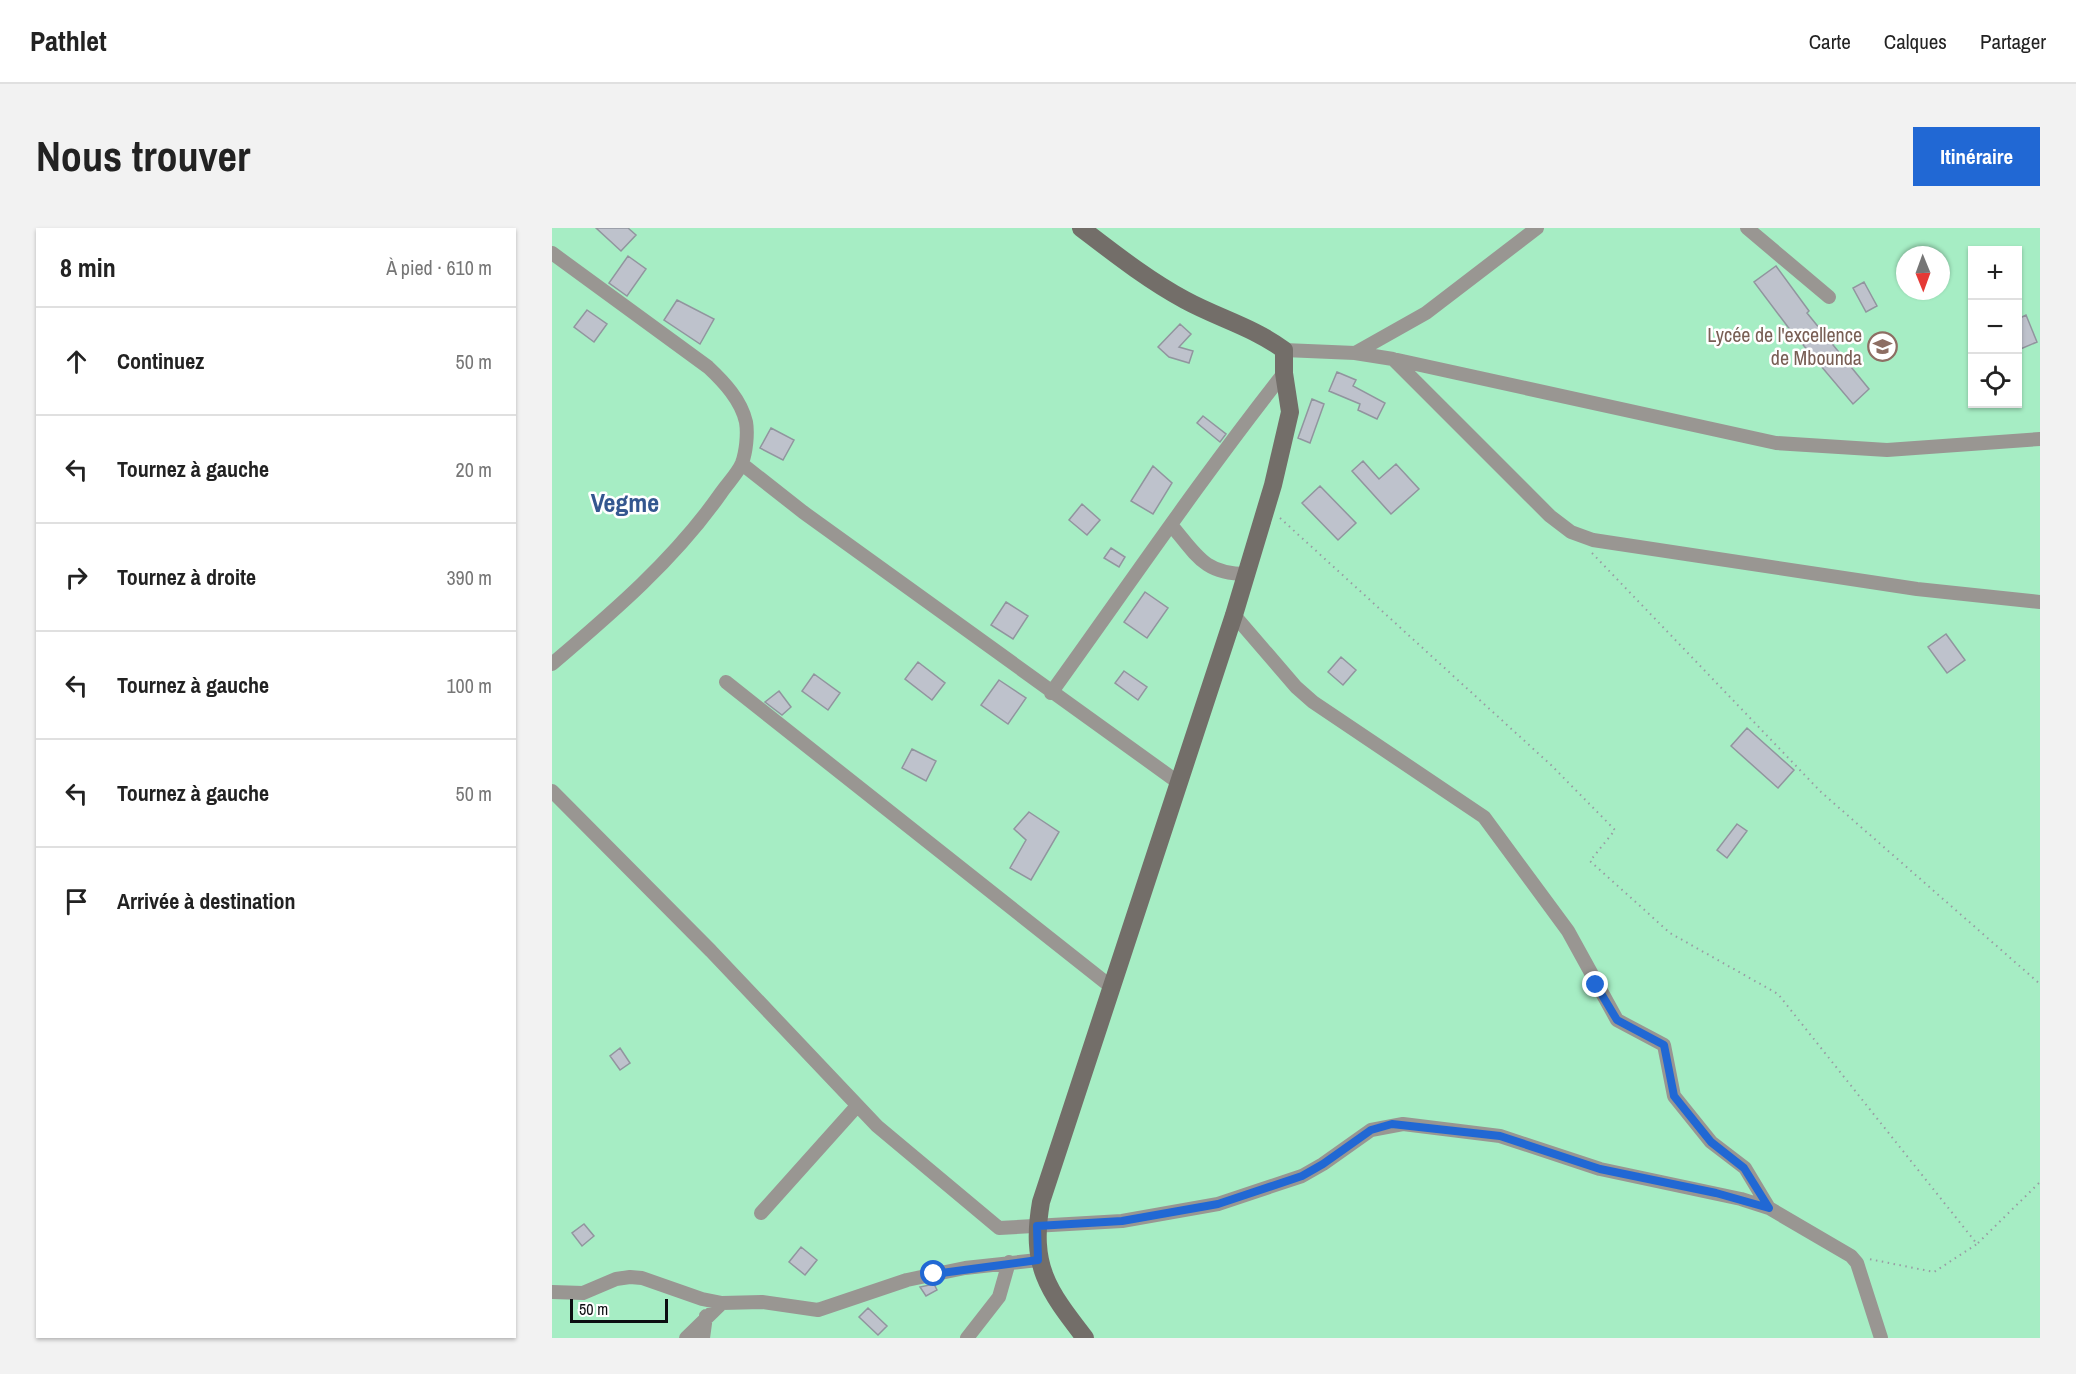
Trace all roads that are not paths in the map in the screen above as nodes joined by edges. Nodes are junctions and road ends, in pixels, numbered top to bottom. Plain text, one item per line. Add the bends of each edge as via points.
1 (1081, 228) edge
2 (1537, 228) edge
3 (1747, 228) edge
4 (552, 253) edge
5 (1829, 297) dead end
6 (1284, 350) junction
7 (1355, 353) junction
8 (1393, 359) junction
9 (1284, 373) junction
10 (2040, 439) edge
11 (742, 464) junction
12 (1172, 526) junction
13 (1246, 574) junction
14 (2040, 602) edge
15 (1234, 615) junction
16 (552, 664) edge
17 (726, 682) dead end
18 (1051, 693) junction
19 (1179, 783) junction
20 (552, 791) edge
21 (1110, 986) junction
22 (857, 1106) junction
23 (1769, 1208) junction
24 (761, 1213) dead end
25 (1037, 1226) junction
26 (1038, 1260) junction
27 (1009, 1262) junction
28 (552, 1292) edge
29 (722, 1303) junction
30 (706, 1316) junction
31 (686, 1338) edge
32 (703, 1338) edge
33 (968, 1338) edge
34 (1085, 1338) edge
35 (1881, 1338) edge

1 - 6 street via 1136,270 1185,300 1263,334
2 - 7 street via 1426,313
3 - 5 street
4 - 11 street via 708,367 728,386 746,422
6 - 7 street
6 - 9 street
7 - 8 street
8 - 10 street via 1776,443 1887,450
8 - 14 street via 1550,516 1571,532 1593,540 1709,558 1917,589
9 - 12 street via 1228,444
9 - 13 street via 1290,412
11 - 16 street via 707,513 635,592
11 - 18 street
12 - 13 street via 1213,570
12 - 18 street
13 - 15 street
15 - 19 street
15 - 23 street via 1313,702 1484,817 1568,931 1617,1020 1664,1045 1674,1096 1711,1142 1744,1168
17 - 21 street
18 - 19 street
19 - 21 street
20 - 22 street
21 - 25 street via 1041,1202
22 - 24 street
22 - 25 street via 999,1228
23 - 25 street via 1600,1169 1500,1136 1392,1124 1371,1130 1302,1176 1218,1204 1122,1221
23 - 35 street via 1851,1256 1862,1274
25 - 26 street
26 - 27 street
26 - 34 street via 1056,1298
27 - 29 street via 907,1280 818,1310 762,1302
27 - 33 street via 999,1297
28 - 29 street via 583,1293 630,1277
29 - 30 street
30 - 31 street
30 - 32 street

